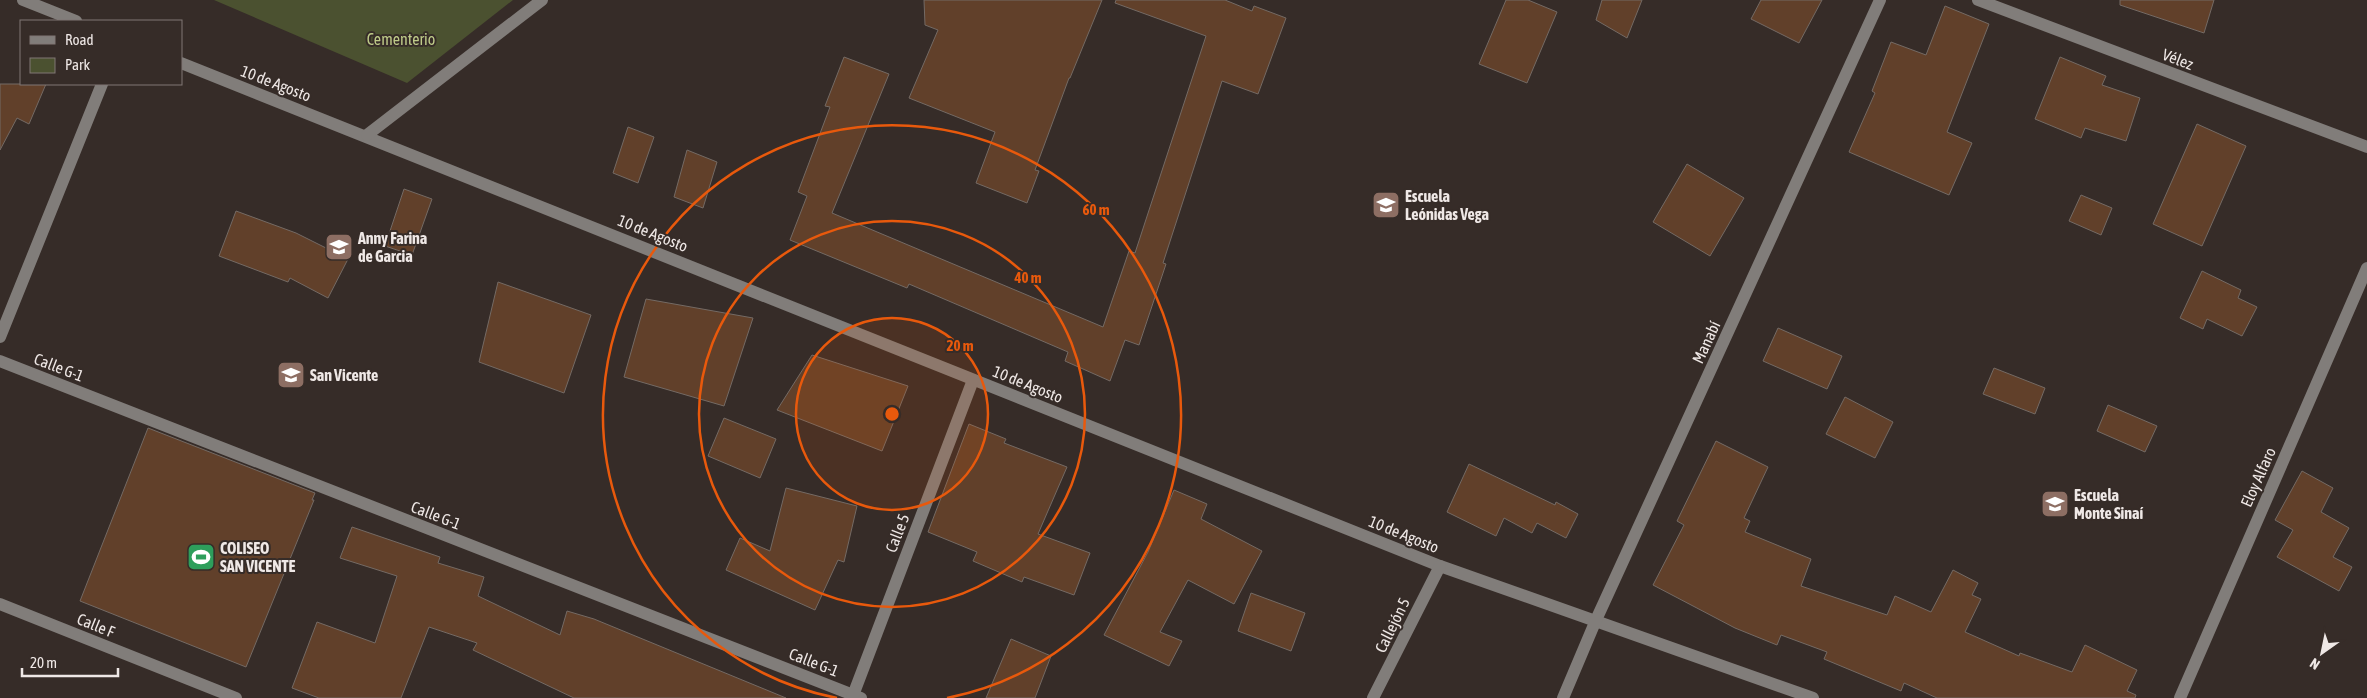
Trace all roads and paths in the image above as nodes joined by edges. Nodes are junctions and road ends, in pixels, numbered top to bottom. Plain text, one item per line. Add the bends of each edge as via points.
1 (23, 0) edge
2 (542, 0) edge
3 (1880, 0) edge
4 (1978, 0) edge
5 (73, 20) edge
6 (182, 63) edge
7 (102, 85) edge
8 (367, 135) junction
9 (2367, 147) edge
10 (2367, 268) edge
11 (0, 337) edge
12 (0, 361) edge
13 (973, 380) junction
14 (1440, 566) junction
15 (0, 604) edge
16 (1596, 620) junction
17 (855, 697) edge
18 (236, 698) edge
19 (1373, 698) edge
20 (1563, 698) edge
21 (1813, 698) edge
22 (2180, 698) edge

1 - 5 street
2 - 8 street
3 - 16 street, Manabí
4 - 9 street, Vélez
6 - 8 street, 10 de Agosto
7 - 11 street
8 - 13 street, 10 de Agosto
10 - 22 street, Eloy Alfaro
12 - 17 street, Calle G-1
13 - 14 street, 10 de Agosto
13 - 17 street, Calle 5
14 - 16 street, 10 de Agosto
14 - 19 street, Callejón 5
15 - 18 street, Calle F
16 - 20 street, Manabí
16 - 21 street, 10 de Agosto

